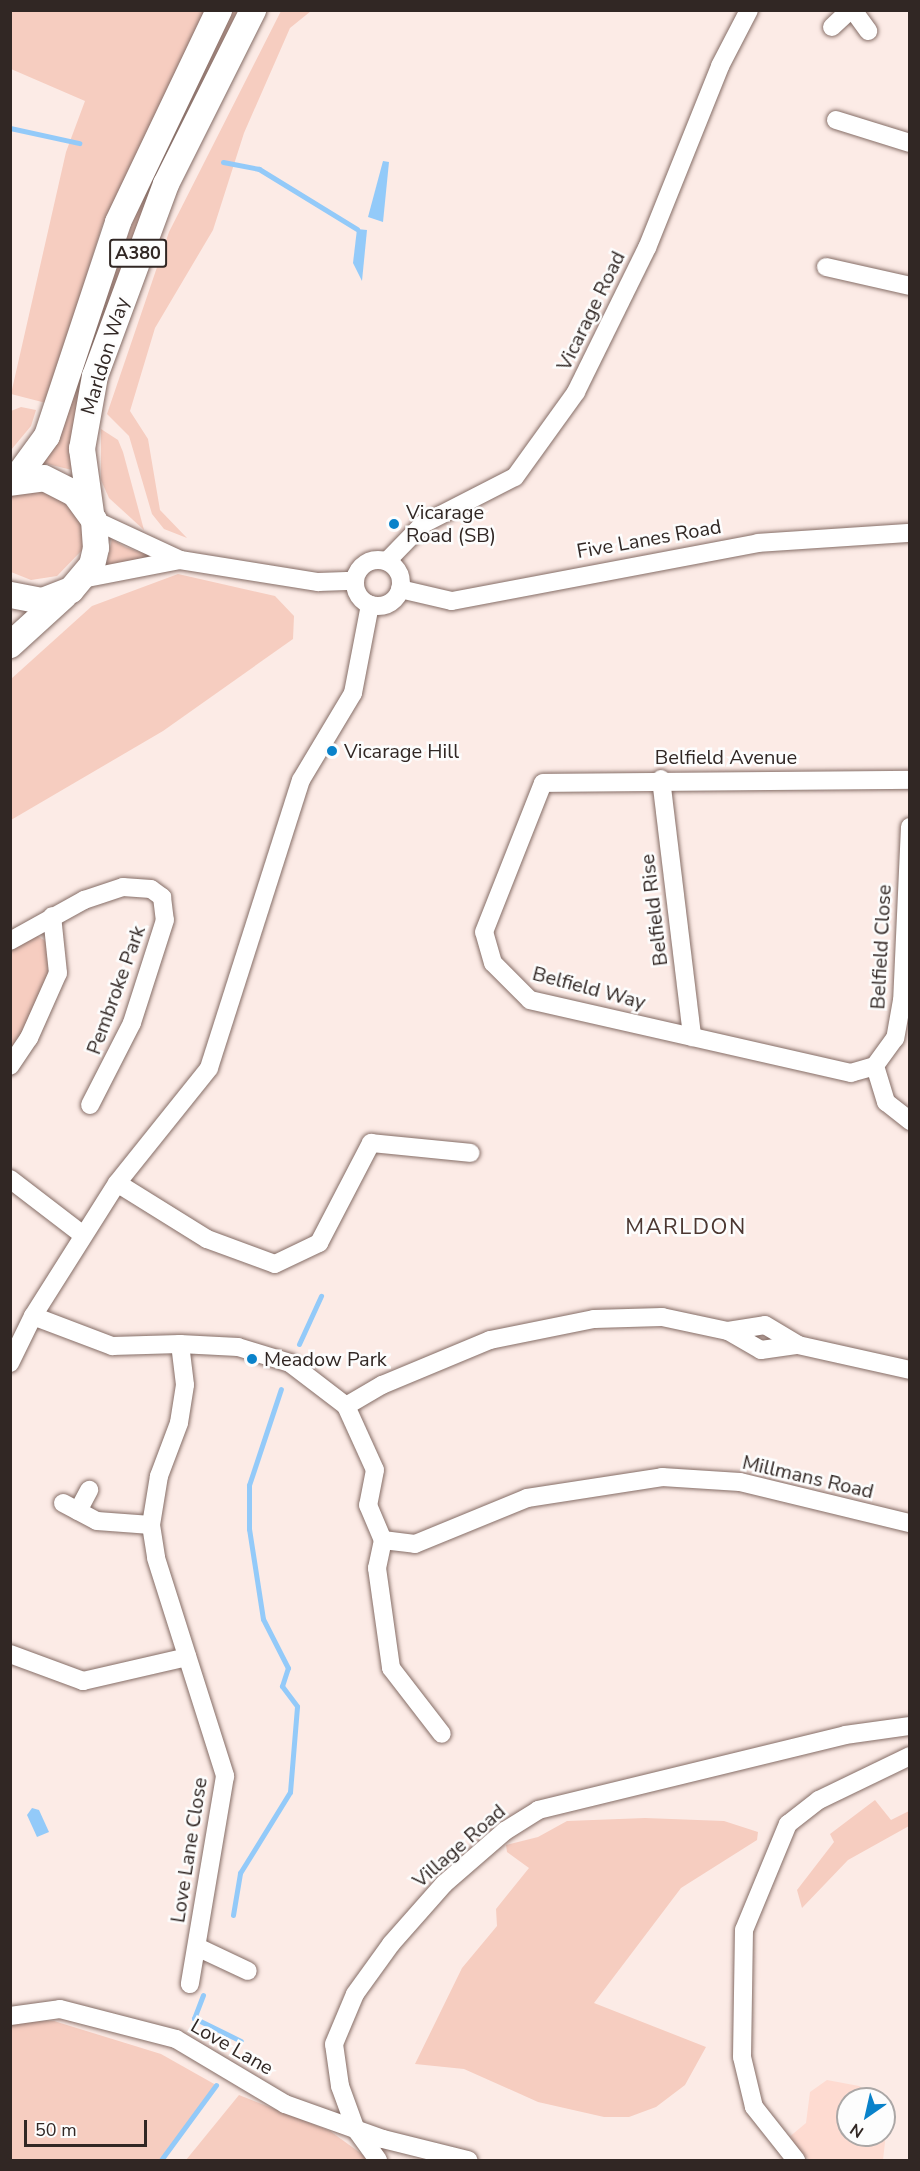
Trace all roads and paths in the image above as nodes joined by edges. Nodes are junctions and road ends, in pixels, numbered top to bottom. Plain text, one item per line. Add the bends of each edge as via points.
1 (219, 10) edge
2 (253, 10) edge
3 (749, 10) edge
4 (852, 10) edge
5 (832, 27) dead end
6 (867, 31) dead end
7 (836, 120) dead end
8 (909, 143) edge
9 (826, 267) dead end
10 (909, 286) edge
11 (13, 482) edge
12 (92, 517) junction
13 (909, 532) edge
14 (180, 560) junction
15 (387, 561) junction
16 (354, 582) junction
17 (77, 585) junction
18 (400, 589) junction
19 (10, 595) edge
20 (370, 605) junction
21 (10, 645) edge
22 (661, 779) junction
23 (909, 780) edge
24 (543, 783) joint
25 (909, 827) edge
26 (51, 916) junction
27 (10, 941) edge
28 (692, 1037) junction
29 (10, 1066) edge
30 (875, 1066) junction
31 (90, 1105) dead end
32 (909, 1121) edge
33 (471, 1153) dead end
34 (10, 1179) edge
35 (117, 1183) junction
36 (83, 1236) junction
37 (33, 1316) junction
38 (180, 1344) junction
39 (10, 1363) edge
40 (10, 1368) edge
41 (909, 1370) edge
42 (346, 1406) junction
43 (88, 1490) dead end
44 (909, 1523) edge
45 (151, 1525) junction
46 (383, 1540) junction
47 (10, 1654) edge
48 (187, 1657) junction
49 (909, 1726) edge
50 (442, 1734) dead end
51 (909, 1756) edge
52 (197, 1947) junction
53 (249, 1971) dead end
54 (190, 1984) dead end
55 (10, 2016) edge
56 (356, 2130) junction
57 (378, 2160) edge
58 (468, 2160) edge
59 (796, 2160) edge

1 - 11 highway, Marldon Way / A380 via 118,222 47,436
2 - 12 highway, Marldon Way / A380 via 166,184 95,376 82,448
3 - 15 street, Vicarage Road via 720,66 647,248 576,392 515,477 423,524
4 - 5 street
4 - 6 street
7 - 8 street
9 - 10 street
11 - 12 highway via 44,478 61,484
12 - 14 street
12 - 17 highway, Marldon Way via 96,548
13 - 18 street, Five Lanes Road via 758,543 452,601
14 - 16 street via 318,582
14 - 17 street
15 - 16 street via 366,563
15 - 18 street via 398,571
16 - 20 street via 358,596
17 - 19 highway via 42,601
17 - 21 highway
18 - 20 street via 387,605
20 - 35 street via 353,693 301,780 209,1068
22 - 23 street, Belfield Avenue
22 - 24 street, Belfield Avenue
22 - 28 street, Belfield Rise
24 - 28 street, Belfield Way via 487,916 484,932 493,963 530,1000
25 - 30 street, Belfield Close via 902,1000 895,1038
26 - 27 street, Pembroke Park
26 - 29 street via 58,973
26 - 31 street, Pembroke Park via 123,887 151,889 162,897 165,920 132,1023
28 - 30 street, Belfield Way via 851,1072
30 - 32 street via 886,1102
33 - 35 street via 370,1143 319,1243 275,1264 207,1239
34 - 36 street
35 - 36 street
36 - 37 street
37 - 38 street via 112,1346
37 - 39 street
37 - 40 street
38 - 42 street via 238,1347 290,1363
38 - 45 street via 183,1395 159,1476
41 - 42 street via 798,1345 765,1325 728,1331 662,1317 544,1327 435,1360
42 - 46 street via 375,1470 368,1505
43 - 45 street via 71,1507 97,1521
44 - 46 street, Millmans Road via 741,1482 662,1477 527,1498 415,1544
45 - 48 street
46 - 50 street via 377,1568 391,1668
47 - 48 street via 83,1681
48 - 52 street, Love Lane Close via 225,1776
49 - 56 street, Village Road via 845,1735 538,1810 505,1831 444,1884 355,1994 334,2044 340,2086
51 - 59 street via 819,1800 788,1824 744,1930 742,2056 754,2107
52 - 53 street
52 - 54 street, Love Lane Close
55 - 56 street, Love Lane via 60,2009 176,2039 285,2104
56 - 57 street, Village Road
56 - 58 street, Love Lane

